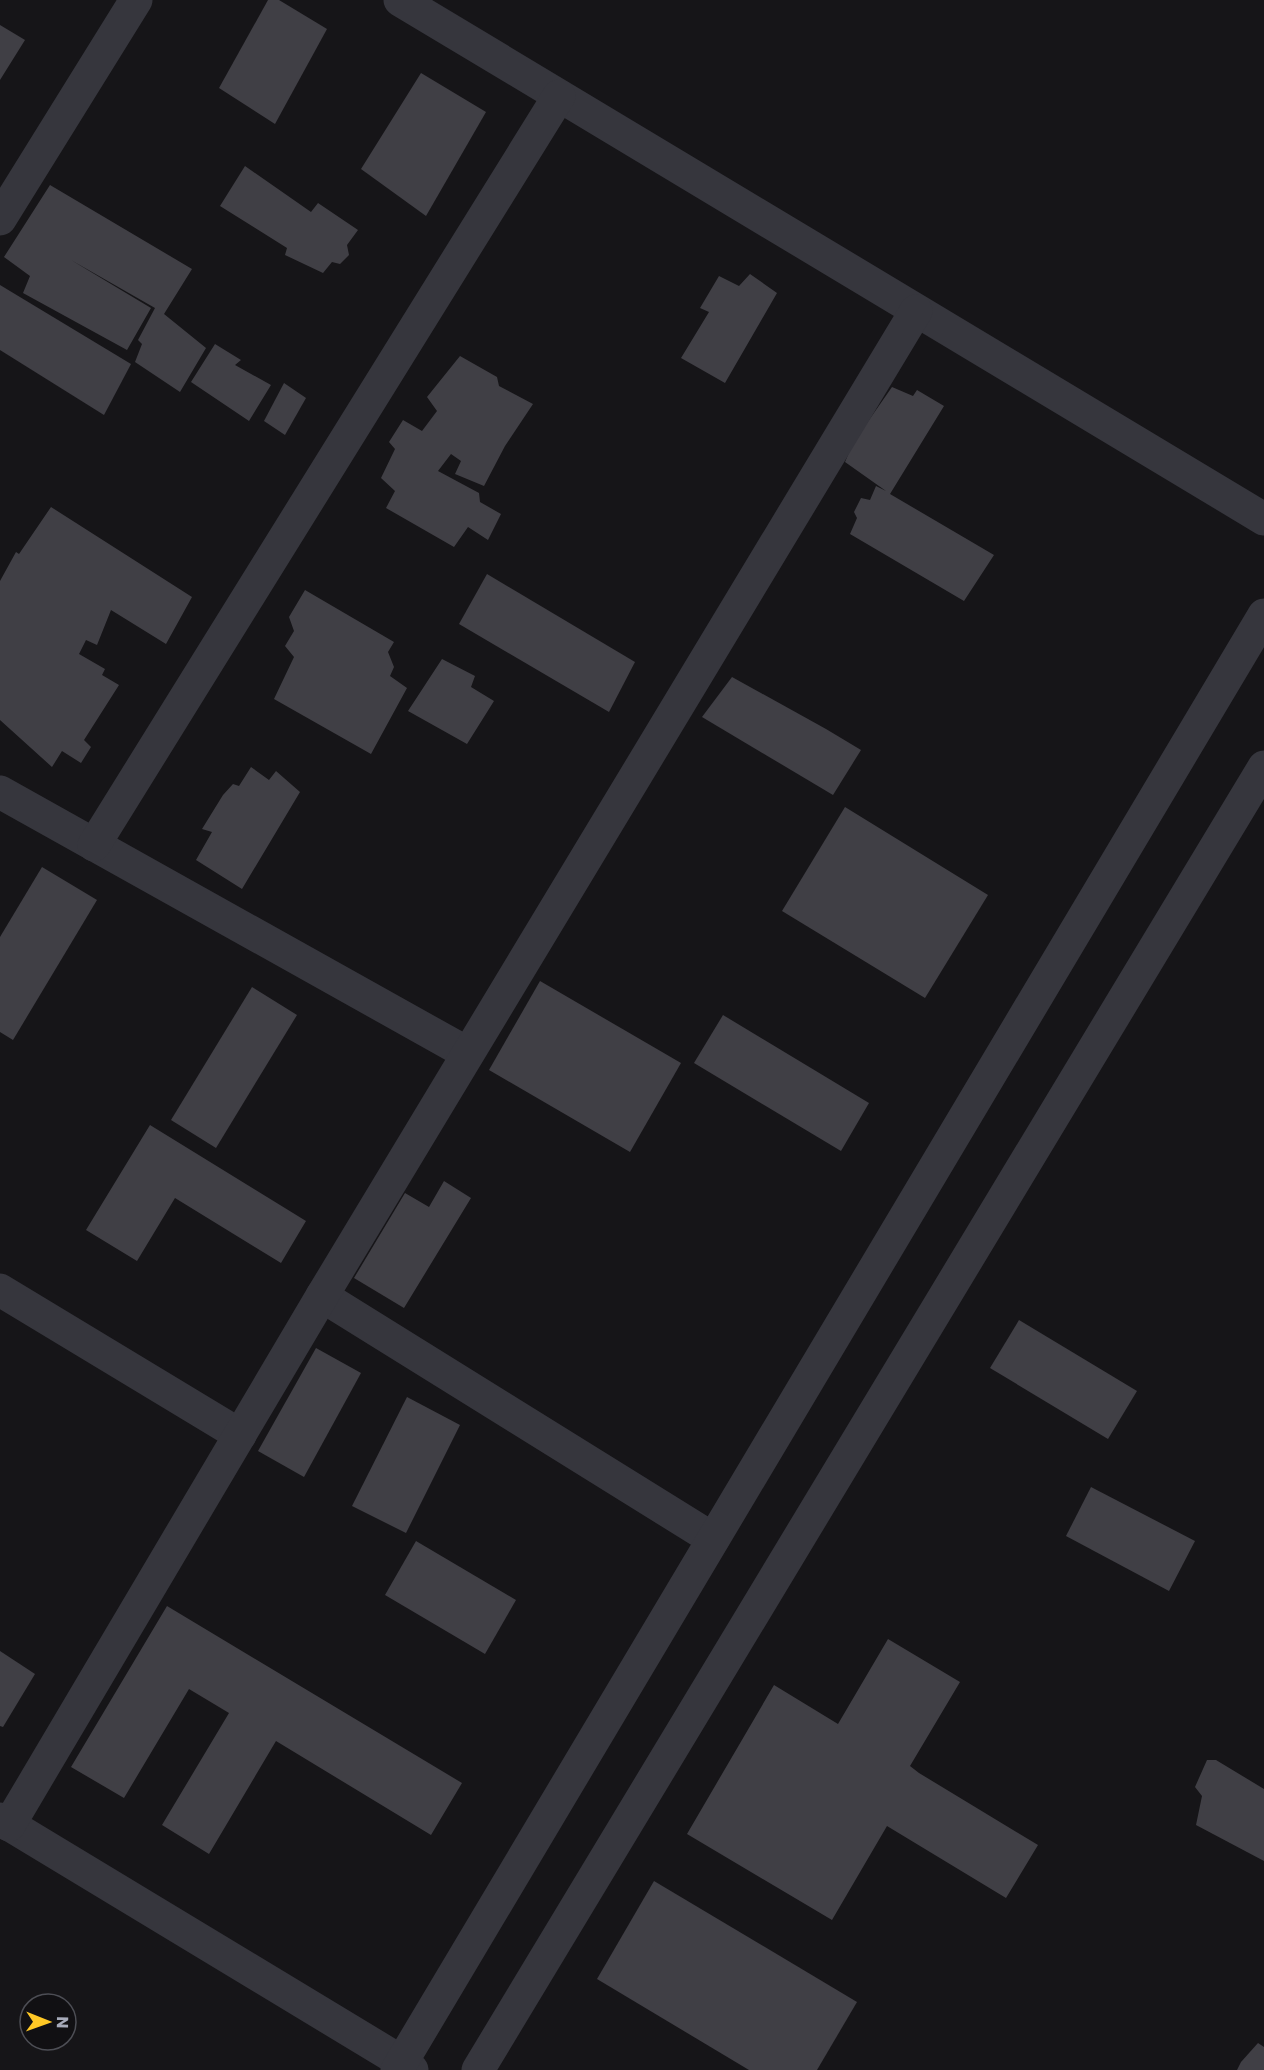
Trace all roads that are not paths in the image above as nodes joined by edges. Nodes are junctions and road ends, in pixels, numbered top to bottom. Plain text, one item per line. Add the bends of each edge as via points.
1 (136, 0) edge
2 (400, 0) edge
3 (559, 96) junction
4 (0, 219) edge
5 (916, 311) junction
6 (1264, 519) edge
7 (1264, 615) edge
8 (1264, 767) edge
9 (0, 792) edge
10 (94, 845) junction
11 (467, 1053) junction
12 (0, 1290) edge
13 (322, 1296) junction
14 (240, 1436) junction
15 (713, 1539) junction
16 (4, 1822) edge
17 (404, 2067) edge
18 (478, 2070) edge

1 - 4 street
2 - 3 street
3 - 5 street
3 - 10 street
5 - 6 street
5 - 11 street
7 - 15 street
8 - 18 street
9 - 10 street
10 - 11 street
11 - 13 street
12 - 14 street
13 - 14 street
13 - 15 street
14 - 16 street
15 - 17 street
16 - 17 street

